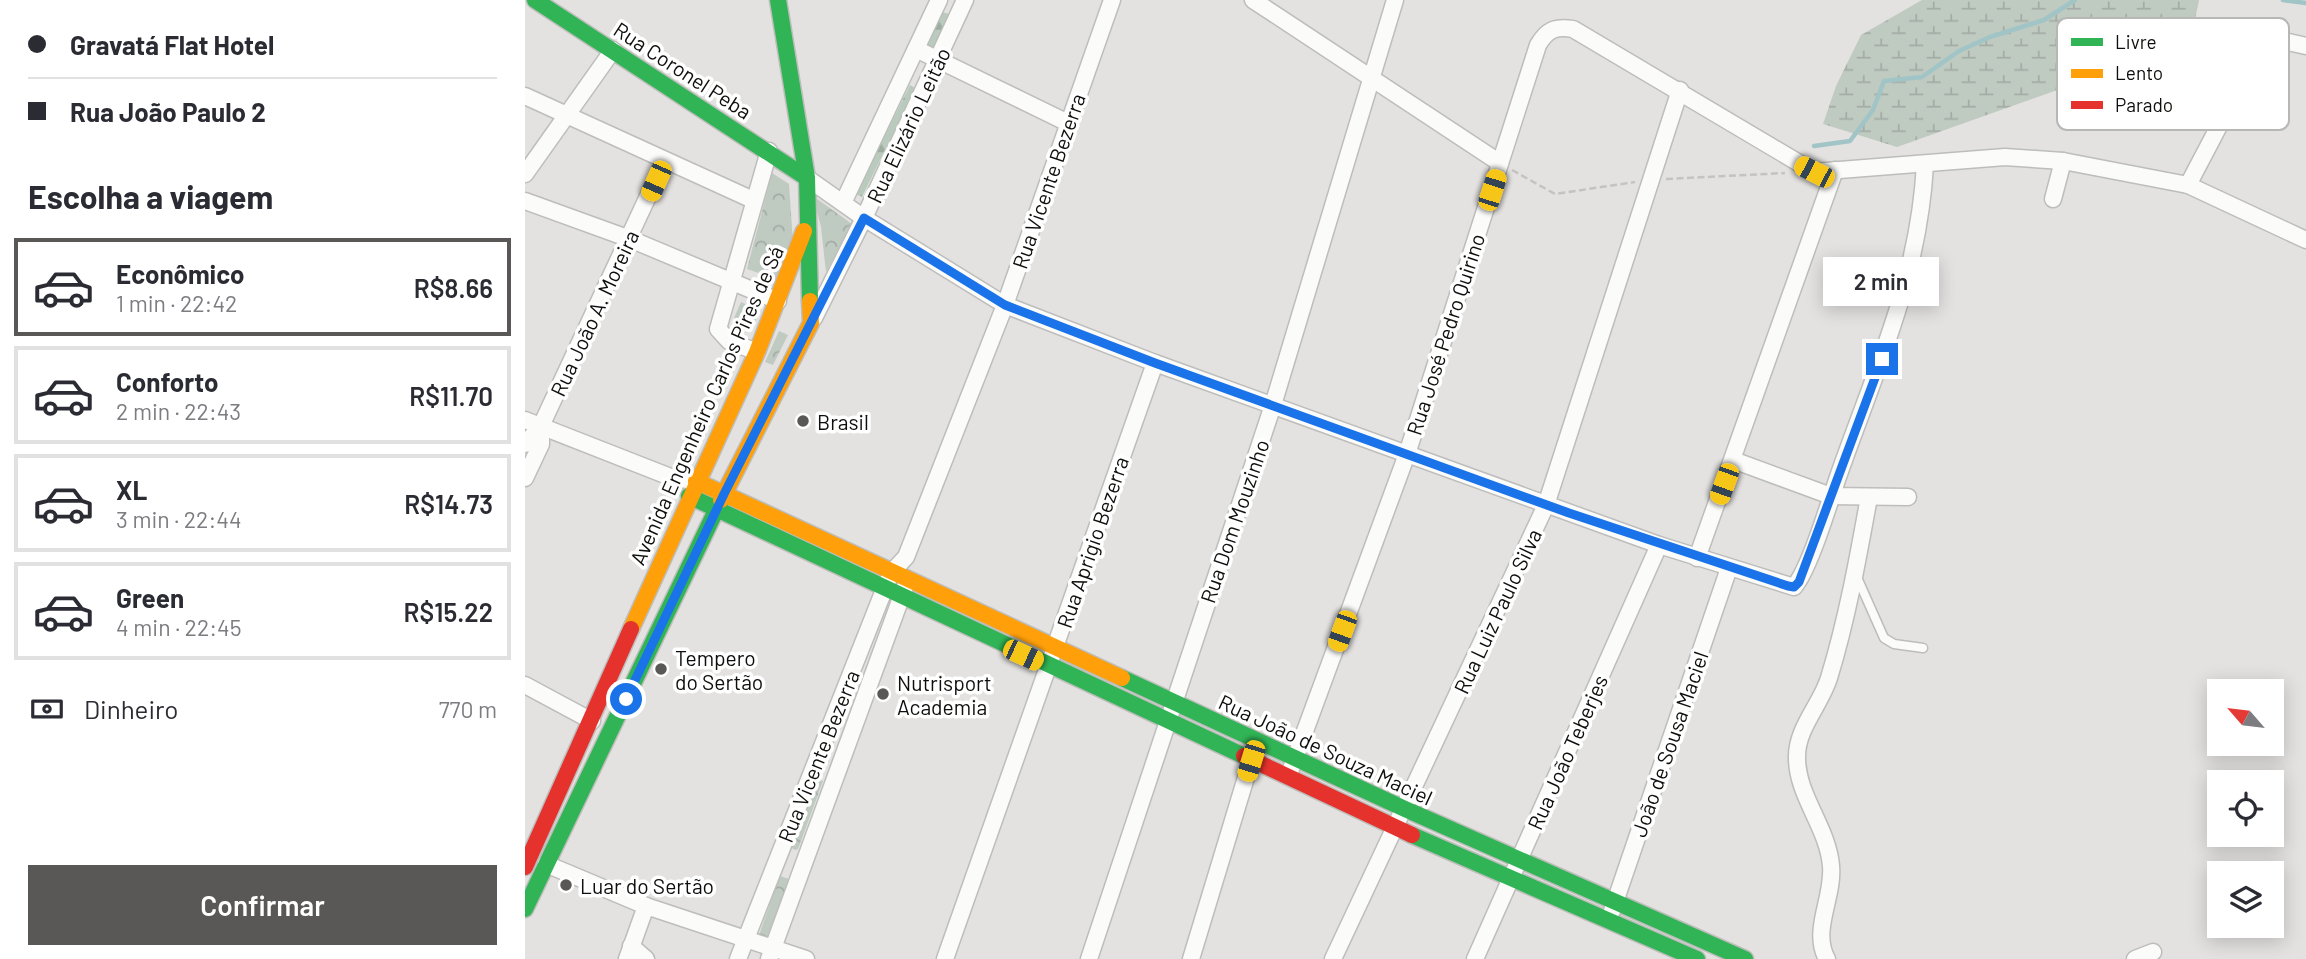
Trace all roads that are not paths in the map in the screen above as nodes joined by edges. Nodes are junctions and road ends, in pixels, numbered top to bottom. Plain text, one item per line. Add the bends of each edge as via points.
1 (535, 0) edge
2 (778, 0) edge
3 (939, 0) edge
4 (965, 0) edge
5 (1111, 0) edge
6 (1253, 0) edge
7 (1395, 0) edge
8 (916, 49) junction
9 (613, 50) junction
10 (939, 60) junction
11 (1369, 79) junction
12 (1681, 90) junction
13 (525, 96) edge
14 (566, 116) junction
15 (1068, 123) junction
16 (2217, 130) edge
17 (769, 151) junction
18 (2063, 161) junction
19 (664, 162) junction
20 (1500, 163) junction
21 (1925, 164) junction
22 (1835, 170) junction
23 (525, 174) edge
24 (807, 178) junction
25 (2188, 185) junction
26 (2053, 199) dead end
27 (753, 200) junction
28 (525, 201) edge
29 (843, 203) junction
30 (864, 218) junction
31 (807, 224) junction
32 (630, 239) junction
33 (2306, 240) edge
34 (730, 282) junction
35 (778, 301) junction
36 (1005, 305) junction
37 (811, 323) junction
38 (757, 352) junction
39 (1155, 363) junction
40 (1273, 405) junction
41 (525, 420) edge
42 (541, 426) junction
43 (525, 444) edge
44 (1407, 454) junction
45 (1733, 460) junction
46 (525, 478) edge
47 (693, 488) junction
48 (724, 494) junction
49 (1831, 496) junction
50 (1869, 497) junction
51 (1908, 497) dead end
52 (1546, 505) junction
53 (717, 510) junction
54 (1659, 545) junction
55 (905, 557) junction
56 (1697, 558) junction
57 (1729, 568) junction
58 (891, 573) junction
59 (1855, 573) junction
60 (907, 581) junction
61 (884, 590) junction
62 (901, 597) junction
63 (1055, 648) junction
64 (1923, 648) dead end
65 (1048, 666) junction
66 (525, 685) edge
67 (1173, 701) junction
68 (1166, 720) junction
69 (592, 721) junction
70 (1296, 758) junction
71 (1251, 761) junction
72 (1288, 778) junction
73 (1405, 809) junction
74 (1396, 828) junction
75 (531, 839) edge
76 (1520, 858) junction
77 (546, 864) junction
78 (525, 867) edge
79 (1512, 877) junction
80 (1616, 900) junction
81 (646, 906) junction
82 (525, 909) edge
83 (1609, 920) junction
84 (745, 939) junction
85 (2153, 952) dead end
86 (629, 953) edge
87 (771, 954) edge
88 (646, 959) edge
89 (738, 959) edge
90 (806, 959) edge
91 (945, 959) edge
92 (1089, 959) edge
93 (1191, 959) edge
94 (1333, 959) edge
95 (1475, 959) edge
96 (1697, 959) edge
97 (1745, 959) edge
98 (1827, 959) edge
99 (2135, 959) edge

1 - 9 street, Rua Coronel Peba
2 - 24 street
3 - 8 street
4 - 10 street, Rua Elizário Leitão
5 - 15 street, Rua Vicente Bezerra
6 - 11 street
7 - 11 street, Rua Dom Mouzinho
8 - 10 street
8 - 29 street
9 - 14 street
9 - 17 street, Rua Coronel Peba
10 - 15 street
10 - 30 street, Rua Elizário Leitão
11 - 20 street
11 - 40 street, Rua Dom Mouzinho
12 - 20 street, Rua José Pedro Quirino via 1573,29 1558,27 1546,33 1538,45
12 - 22 street via 1814,172
12 - 52 street, Rua Luiz Paulo Silva
13 - 14 street
14 - 19 street
14 - 23 street
15 - 36 street, Rua Vicente Bezerra
16 - 25 street
17 - 24 street, Rua Coronel Peba
17 - 27 street
18 - 21 street via 2005,157
18 - 25 street
18 - 26 street
19 - 27 street
19 - 32 street, Rua João A. Moreira
20 - 44 street, Rua José Pedro Quirino
21 - 22 street
21 - 49 street via 1923,204 1907,288
22 - 45 street
24 - 29 street
24 - 31 street
25 - 33 street
27 - 34 street
28 - 32 street
29 - 30 street
30 - 36 street
30 - 37 street, Rua Elizário Leitão
31 - 35 street, Avenida Engenheiro Carlos Pires de Sá
31 - 37 street, Avenida Engenheiro Carlos Pires de Sá
32 - 34 street
32 - 42 street, Rua João A. Moreira
34 - 35 street
34 - 38 street via 718,329 729,341
35 - 38 street, Avenida Engenheiro Carlos Pires de Sá
36 - 39 street
36 - 55 street, Rua Vicente Bezerra
37 - 48 street, Avenida Engenheiro Carlos Pires de Sá
38 - 47 street, Avenida Engenheiro Carlos Pires de Sá
39 - 40 street
39 - 63 street, Rua Aprigio Bezerra
40 - 44 street
40 - 67 street, Rua Dom Mouzinho
41 - 42 street
42 - 43 street, Rua João A. Moreira
42 - 46 street, Rua João A. Moreira via 541,444
42 - 47 street
44 - 52 street
44 - 70 street, Rua José Pedro Quirino
45 - 49 street
45 - 56 street
47 - 48 street, Rua João de Souza Maciel
47 - 53 street, Rua João de Souza Maciel
47 - 69 street, Avenida Engenheiro Carlos Pires de Sá
48 - 53 street, Avenida Engenheiro Carlos Pires de Sá
48 - 58 street, Rua João de Souza Maciel
49 - 50 street
49 - 57 street via 1794,587
50 - 51 street
50 - 59 street
52 - 54 street
52 - 73 street, Rua Luiz Paulo Silva
53 - 61 street, Rua João de Souza Maciel
53 - 77 street, Avenida Engenheiro Carlos Pires de Sá
54 - 56 street
54 - 76 street, Rua João Teberjes
55 - 58 street, Rua Vicente Bezerra
55 - 60 street, Rua Vicente Bezerra
56 - 57 street
57 - 80 street, João de Sousa Maciel
58 - 60 street, Rua João de Souza Maciel
58 - 61 street, Rua Vicente Bezerra
59 - 64 lane via 1884,638
59 - 98 street via 1828,681 1797,756 1805,795 1826,839 1831,867 1820,937
60 - 62 street, Rua Vicente Bezerra
60 - 63 street, Rua João de Souza Maciel
61 - 62 street, Rua João de Souza Maciel
61 - 84 street, Rua Vicente Bezerra
62 - 65 street, Rua João de Souza Maciel
62 - 87 street, Rua Vicente Bezerra
63 - 65 street, Rua Aprigio Bezerra
63 - 67 street, Rua João de Souza Maciel
65 - 68 street, Rua João de Souza Maciel
65 - 91 street, Rua Aprigio Bezerra
66 - 69 street
67 - 68 street, Rua Dom Mouzinho
67 - 70 street, Rua João de Souza Maciel
68 - 71 street, Rua João de Souza Maciel
68 - 92 street, Rua Dom Mouzinho
69 - 75 street, Avenida Engenheiro Carlos Pires de Sá
70 - 72 street, Rua José Pedro Quirino
70 - 73 street, Rua João de Souza Maciel
71 - 72 street, Rua João de Souza Maciel
71 - 93 street
72 - 74 street, Rua João de Souza Maciel
73 - 74 street, Rua Luiz Paulo Silva
73 - 76 street, Rua João de Souza Maciel
74 - 79 street, Rua João de Souza Maciel
74 - 94 street, Rua Luiz Paulo Silva
75 - 78 street, Avenida Engenheiro Carlos Pires de Sá
76 - 79 street, Rua João Teberjes
76 - 80 street, Rua João de Souza Maciel
77 - 81 street
77 - 82 street, Avenida Engenheiro Carlos Pires de Sá
79 - 83 street, Rua João de Souza Maciel
79 - 95 street, Rua João Teberjes
80 - 83 street, João de Sousa Maciel
80 - 97 street, Rua João de Souza Maciel
81 - 84 street
81 - 86 street
83 - 96 street, Rua João de Souza Maciel
84 - 87 street
84 - 89 street, Rua Vicente Bezerra
85 - 99 street
86 - 88 street
87 - 90 street

